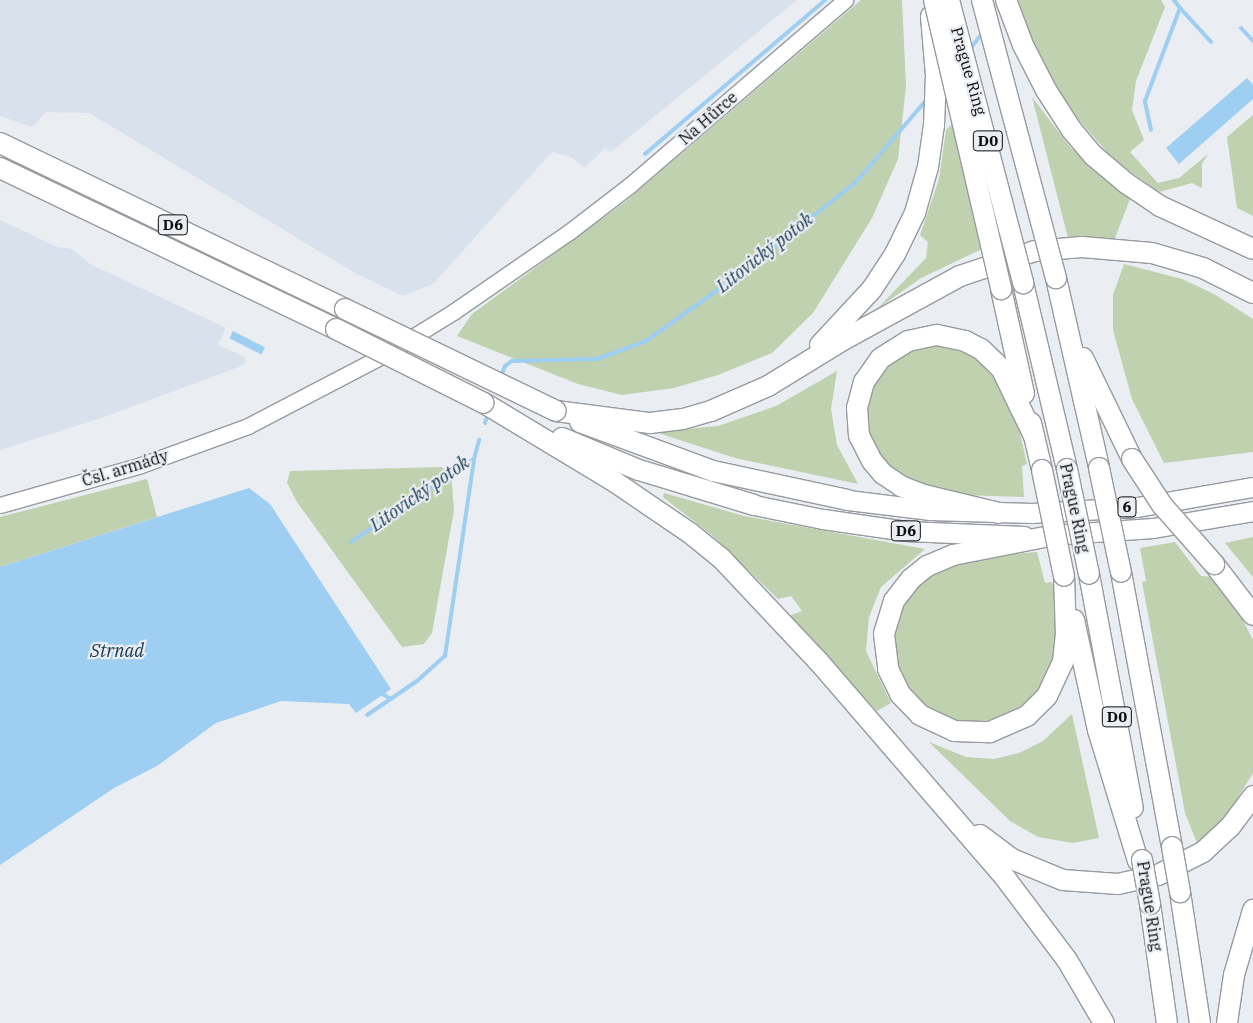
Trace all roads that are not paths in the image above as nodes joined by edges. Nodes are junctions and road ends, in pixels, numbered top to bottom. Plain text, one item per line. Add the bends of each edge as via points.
1 (845, 0) edge
2 (928, 0) edge
3 (934, 0) edge
4 (949, 0) edge
5 (982, 0) edge
6 (1006, 0) edge
7 (0, 143) edge
8 (0, 168) edge
9 (1253, 249) edge
10 (1253, 293) edge
11 (1065, 318) junction
12 (787, 375) junction
13 (556, 411) junction
14 (248, 426) joint
15 (544, 435) junction
16 (1034, 436) junction
17 (1253, 487) edge
18 (848, 500) joint
19 (0, 505) edge
20 (754, 505) joint
21 (1253, 511) edge
22 (999, 514) junction
23 (1060, 534) junction
24 (1064, 576) junction
25 (1253, 615) edge
26 (928, 785) junction
27 (1253, 796) edge
28 (1140, 861) junction
29 (1253, 910) edge
30 (1104, 1023) edge
31 (1167, 1023) edge
32 (1200, 1023) edge
33 (1227, 1023) edge

1 - 14 main road, Na Hůrce via 630,185 569,232 453,312 382,356
2 - 12 highway via 936,76 934,125 923,190 906,234 884,272 860,303
3 - 16 highway, bridge
4 - 28 highway, Prague Ring / D0, bridge via 1067,469 1090,574
5 - 11 highway, Prague Ring / D0, bridge
6 - 9 highway via 1026,52 1063,118 1094,156 1136,190 1190,222
7 - 13 highway, D6, bridge
8 - 15 highway, D6, bridge via 336,329
10 - 12 highway via 1203,268 1152,253 1098,247 1042,249 1000,260 960,276
11 - 25 highway, bridge via 1132,459 1162,505
11 - 32 highway, Prague Ring / D0, bridge via 1120,572 1180,892
12 - 13 highway via 733,403 682,419 630,422
13 - 18 highway, D6 via 646,449 713,471
14 - 19 main road, Čsl. armády via 141,465
15 - 20 highway, D6 via 639,470
15 - 26 highway via 648,503 721,558
16 - 22 highway via 1001,368 981,349 956,338 927,336 899,345 881,358 864,382 857,408 859,436 883,474 900,486 924,495
16 - 24 highway, bridge
17 - 22 highway, 6 via 1137,506
18 - 22 highway, D6
20 - 23 highway, D6 via 906,531 977,536
21 - 23 highway, 6 via 1136,530
23 - 24 highway via 953,554 927,566 911,579 894,602 884,634 888,669 900,694 920,715 954,731 990,732 1028,716 1048,696 1063,662 1066,636
24 - 28 highway via 1098,730
26 - 27 highway via 1001,852 1049,875 1091,884 1135,881 1171,870 1218,840
26 - 30 highway via 1042,926 1080,979
28 - 31 highway, Prague Ring / D0, bridge via 1150,904
29 - 33 highway via 1234,975

